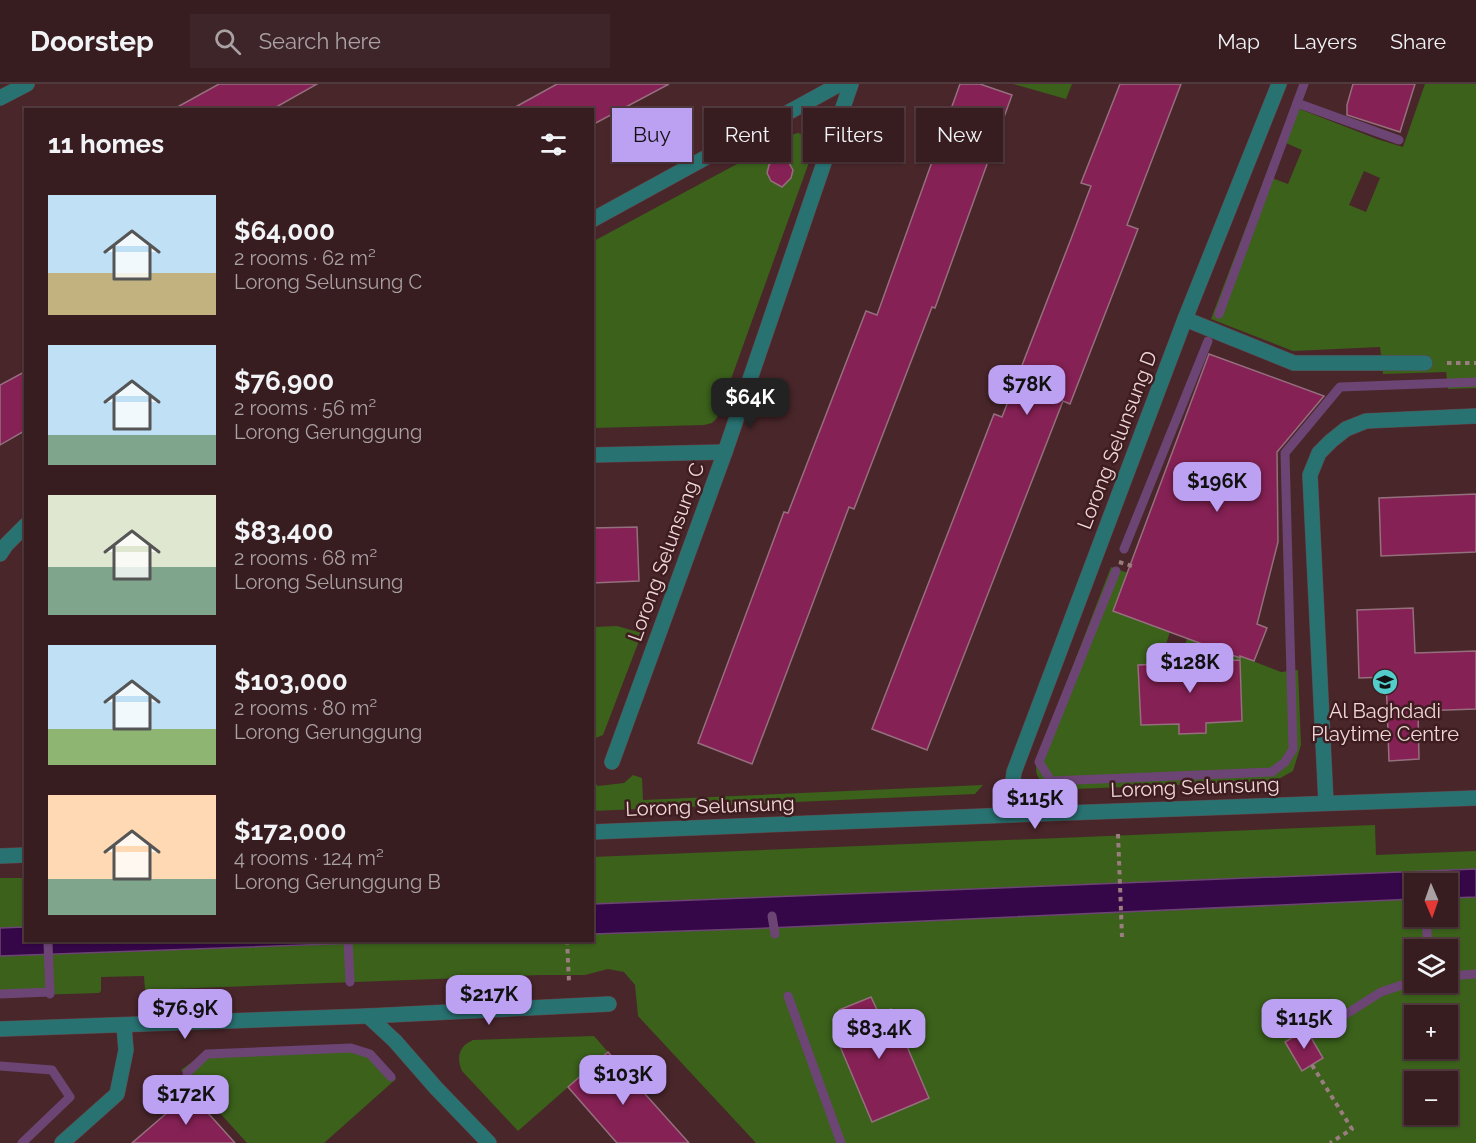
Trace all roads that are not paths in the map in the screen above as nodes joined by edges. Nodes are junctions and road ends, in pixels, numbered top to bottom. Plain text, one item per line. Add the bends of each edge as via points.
1 (27, 84) edge
2 (840, 84) edge
3 (852, 84) edge
4 (1279, 84) edge
5 (0, 98) edge
6 (594, 219) edge
7 (1185, 319) junction
8 (1425, 363) dead end
9 (1476, 416) edge
10 (725, 452) junction
11 (594, 455) edge
12 (24, 527) edge
13 (0, 554) edge
14 (612, 762) dead end
15 (1476, 798) edge
16 (1326, 803) junction
17 (1011, 814) junction
18 (594, 832) edge
19 (24, 855) edge
20 (0, 856) edge
21 (609, 1004) dead end
22 (368, 1017) junction
23 (124, 1026) junction
24 (0, 1029) edge
25 (62, 1143) edge
26 (489, 1143) edge

1 - 5 street
2 - 6 street
3 - 10 street, Lorong Selunsung C
4 - 7 street, Lorong Selunsung D
7 - 8 street via 1294,363
7 - 17 street, Lorong Selunsung D via 1014,772
9 - 16 street via 1366,421 1331,441 1319,453 1310,475
10 - 11 street
10 - 14 street, Lorong Selunsung C
12 - 13 street
15 - 16 street, Lorong Selunsung
16 - 17 street, Lorong Selunsung
17 - 18 street, Lorong Selunsung
19 - 20 street
21 - 22 street
22 - 23 street
22 - 26 street
23 - 24 street
23 - 25 street via 126,1050 117,1094

